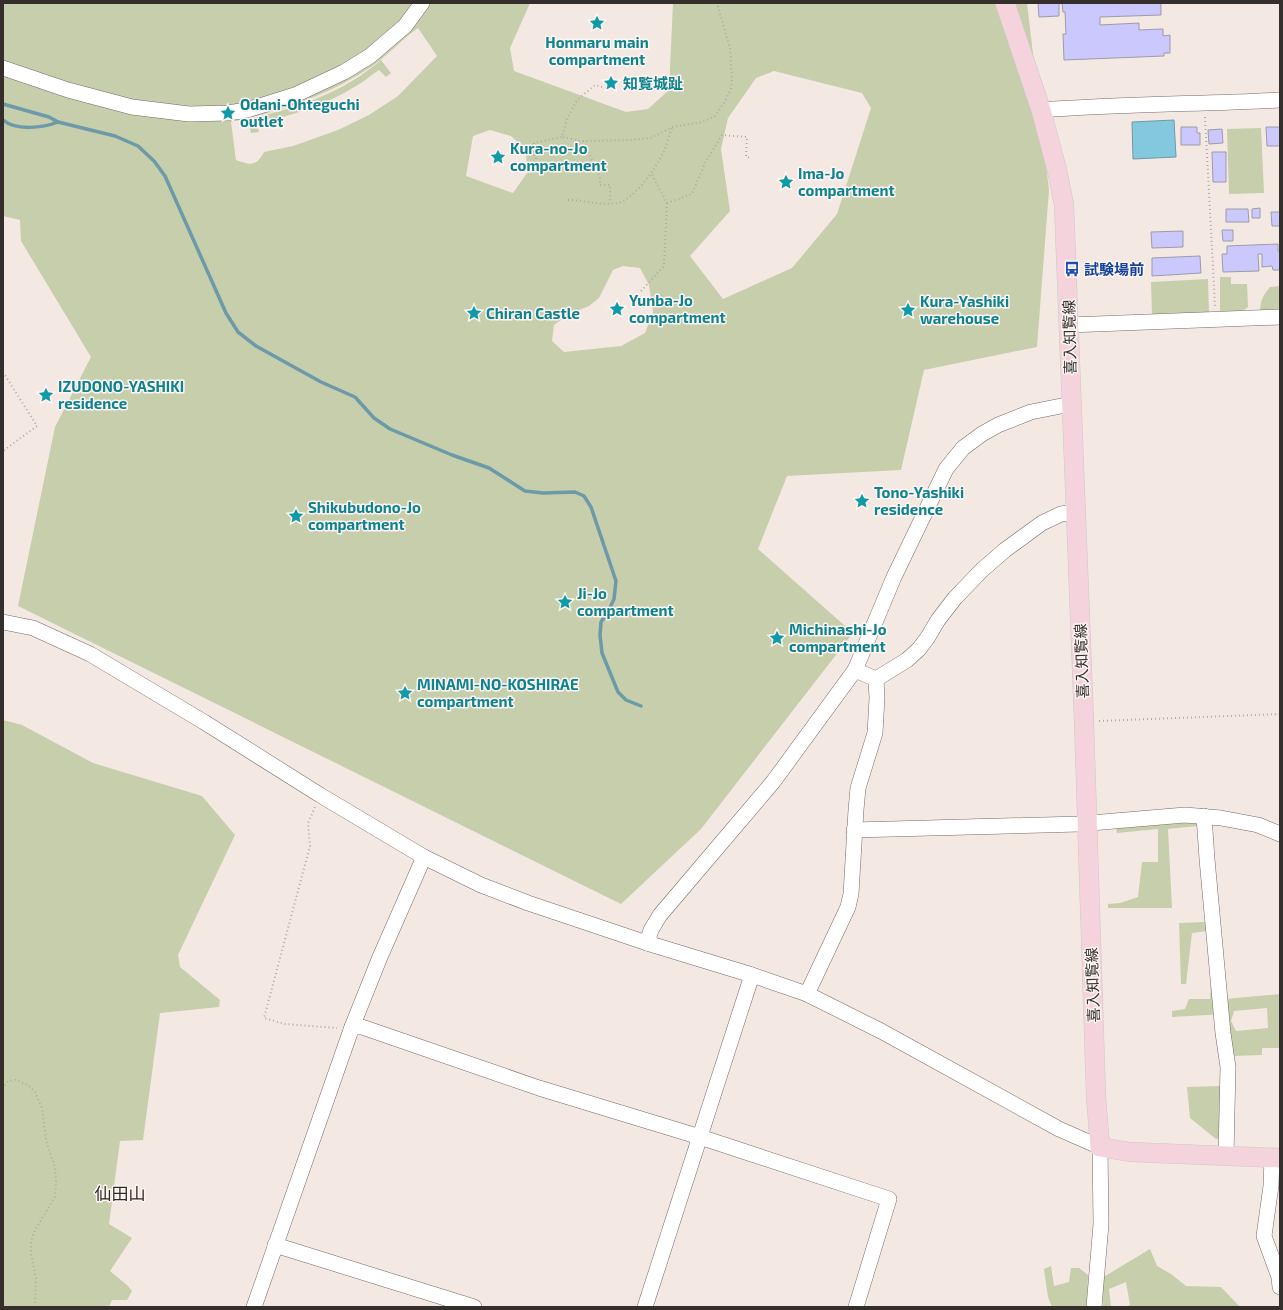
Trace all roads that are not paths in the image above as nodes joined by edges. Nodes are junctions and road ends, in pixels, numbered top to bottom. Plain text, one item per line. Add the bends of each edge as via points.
1 (422, 3) edge
2 (1005, 3) edge
3 (3, 68) edge
4 (1280, 100) edge
5 (1041, 110) junction
6 (1280, 317) edge
7 (1069, 325) junction
8 (1071, 404) junction
9 (1075, 512) junction
10 (3, 622) edge
11 (855, 670) junction
12 (876, 679) junction
13 (1204, 816) junction
14 (1086, 823) junction
15 (854, 830) junction
16 (1280, 834) edge
17 (424, 857) junction
18 (647, 943) junction
19 (752, 975) junction
20 (806, 994) junction
21 (352, 1027) junction
22 (700, 1137) junction
23 (1100, 1147) junction
24 (1226, 1155) junction
25 (1276, 1158) edge
26 (275, 1244) junction
27 (1280, 1287) edge
28 (254, 1307) edge
29 (474, 1307) edge
30 (645, 1307) edge
31 (856, 1307) edge
32 (1094, 1307) edge

1 - 3 street via 405,26 370,56 344,72 295,95 247,110 228,113 189,114 132,107 68,90
2 - 5 main road, 喜入知覧線
4 - 5 street
5 - 7 main road, 喜入知覧線 via 1064,205
6 - 7 street
7 - 8 main road, 喜入知覧線
8 - 9 main road, 喜入知覧線
8 - 11 street via 1031,412 998,425 963,448 946,469 894,577
9 - 12 street via 1061,514 1042,523 982,570 955,598 918,649 907,660
9 - 14 main road, 喜入知覧線
10 - 17 street via 33,628 90,654
11 - 12 street
11 - 18 street via 773,782 660,915
12 - 15 street via 875,733 858,788
13 - 14 street via 1185,815
13 - 16 street via 1258,825
13 - 24 street via 1222,1033 1228,1067
14 - 15 street
14 - 23 main road, 喜入知覧線
15 - 20 street via 848,907
17 - 18 street via 481,885
17 - 21 street
18 - 19 street
19 - 20 street
19 - 22 street
20 - 23 street via 881,1031 1059,1129
21 - 22 street via 362,1027 539,1088
21 - 26 street
22 - 30 street
22 - 31 street via 890,1199
23 - 24 main road via 1130,1152
23 - 32 street via 1101,1224
24 - 25 main road
25 - 27 street via 1264,1236 1279,1277
26 - 28 street
26 - 29 street

